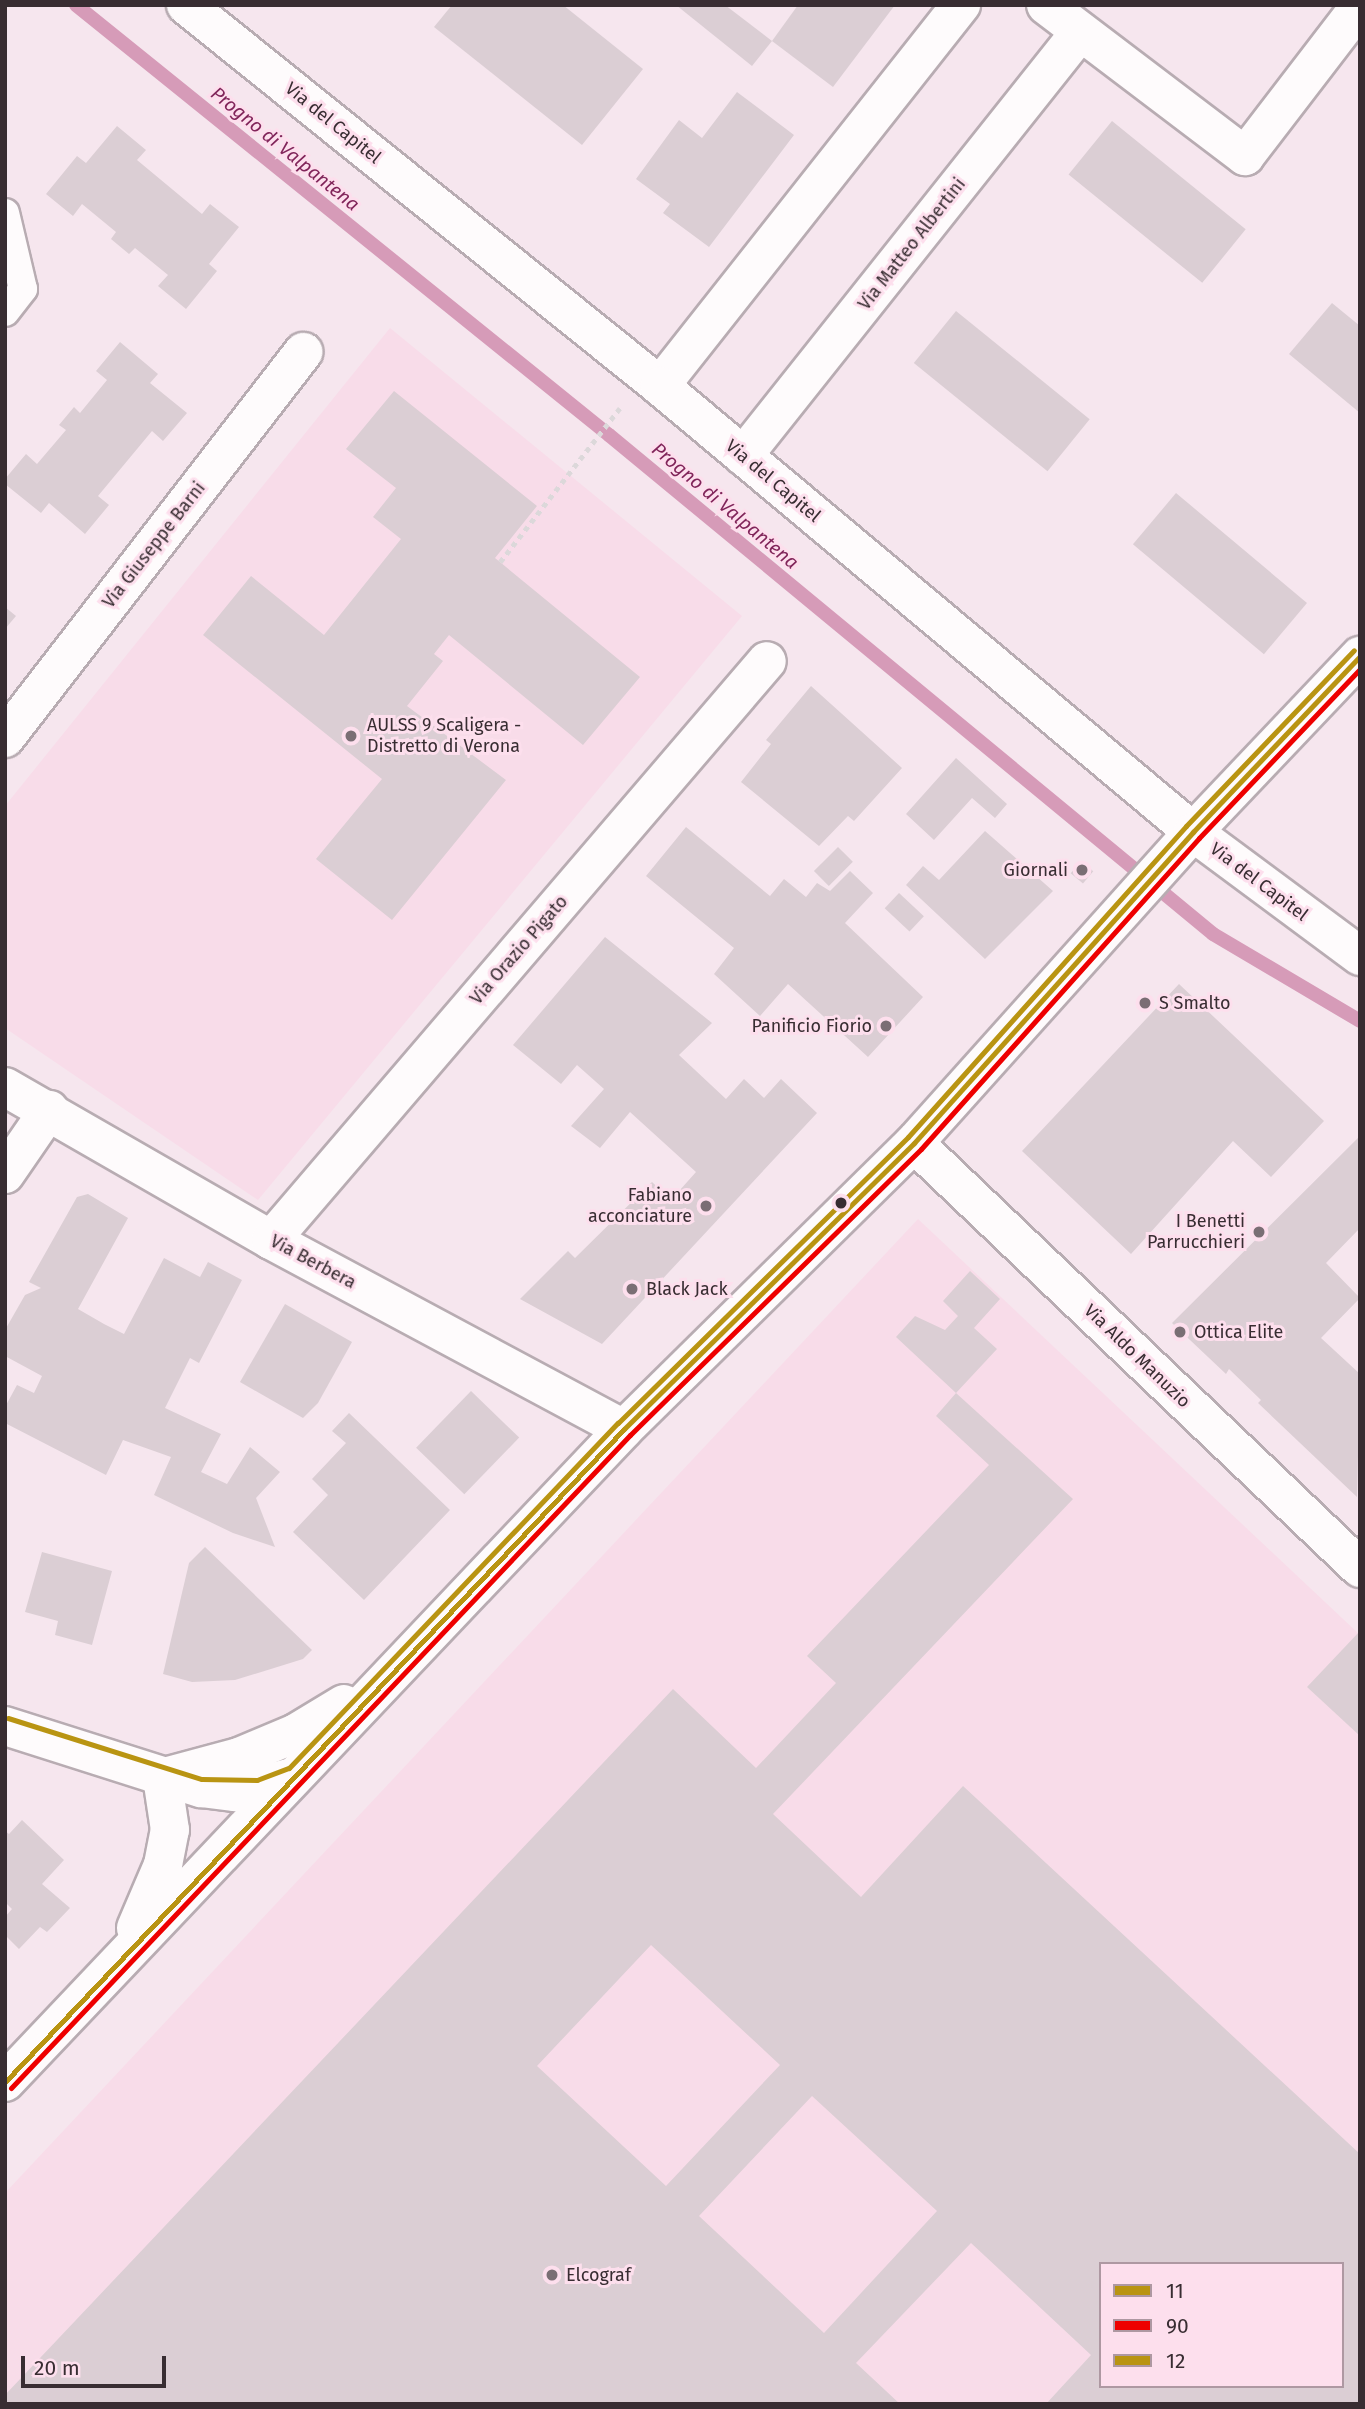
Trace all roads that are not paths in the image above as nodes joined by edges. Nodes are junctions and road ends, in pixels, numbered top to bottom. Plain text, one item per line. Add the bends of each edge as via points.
1 (186, 5) edge
2 (961, 5) edge
3 (1045, 5) edge
4 (1360, 6) edge
5 (1080, 32) junction
6 (5, 213) edge
7 (5, 313) edge
8 (303, 352) dead end
9 (660, 386) junction
10 (743, 456) junction
11 (1360, 656) edge
12 (767, 661) dead end
13 (5, 737) edge
14 (1183, 843) junction
15 (1360, 956) edge
16 (5, 1087) edge
17 (49, 1110) junction
18 (914, 1143) junction
19 (5, 1174) edge
20 (271, 1240) junction
21 (624, 1429) junction
22 (1360, 1569) edge
23 (397, 1666) junction
24 (5, 1726) edge
25 (294, 1776) junction
26 (162, 1777) junction
27 (111, 1969) junction
28 (5, 2082) edge

1 - 9 street, Via del Capitel
2 - 9 street
3 - 5 street
4 - 5 street via 1245,156
5 - 10 street, Via Matteo Albertini
6 - 7 lane via 23,289
8 - 13 street, Via Giuseppe Barni
9 - 10 street, Via del Capitel
10 - 14 street, Via del Capitel
11 - 14 street
12 - 20 street, Via Orazio Pigato
14 - 15 street, Via del Capitel
14 - 18 street
16 - 17 street, Via Berbera
17 - 19 street
17 - 20 street, Via Berbera
18 - 21 street
18 - 22 street, Via Aldo Manuzio
20 - 21 street, Via Berbera
21 - 23 street
23 - 25 street
23 - 26 street via 296,1732 203,1769
24 - 26 street
25 - 26 street via 235,1792
25 - 27 street
26 - 27 street via 170,1830 163,1865 149,1906
27 - 28 street

